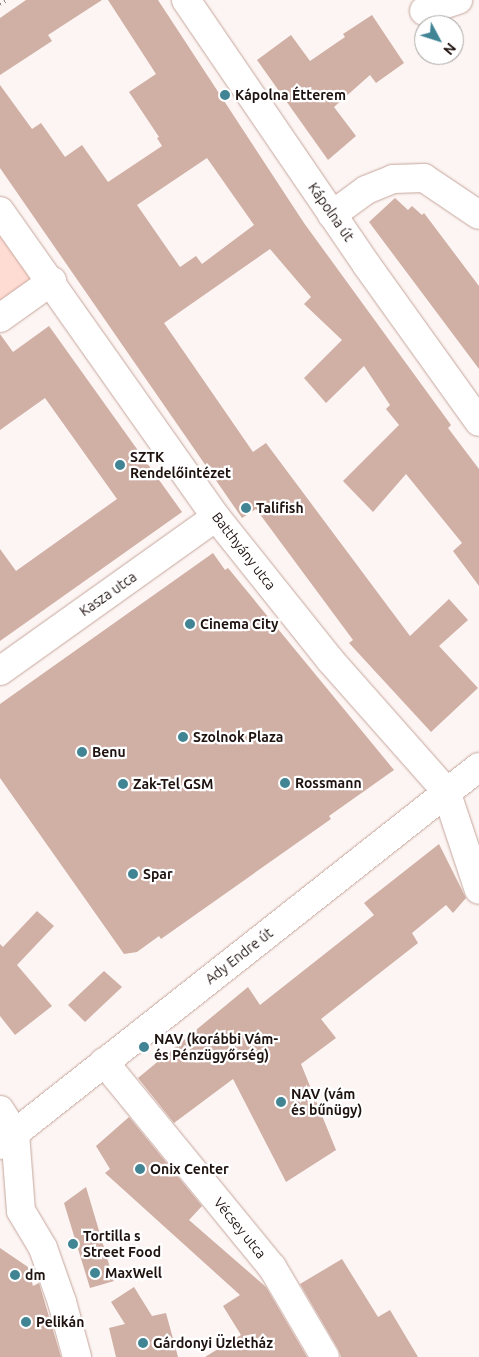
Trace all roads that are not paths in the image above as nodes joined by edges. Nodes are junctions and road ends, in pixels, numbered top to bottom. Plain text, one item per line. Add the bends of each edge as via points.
1 (186, 0) edge
2 (458, 0) edge
3 (424, 11) dead end
4 (0, 211) edge
5 (332, 215) junction
6 (479, 215) edge
7 (52, 281) junction
8 (0, 318) edge
9 (479, 422) edge
10 (216, 517) junction
11 (0, 671) edge
12 (479, 768) edge
13 (446, 792) junction
14 (479, 890) edge
15 (104, 1062) junction
16 (0, 1110) edge
17 (8, 1139) edge
18 (77, 1357) edge
19 (325, 1357) edge

1 - 5 street, Kápolna út
2 - 3 street
4 - 7 street, Batthyány utca
5 - 6 street via 366,190 393,179 424,178
5 - 9 street, Kápolna út
7 - 8 street
7 - 10 street, Batthyány utca
10 - 11 street, Kasza utca
10 - 13 street, Batthyány utca via 331,661
12 - 13 street, Ady Endre út
13 - 14 street, Batthyány utca
13 - 15 street, Ady Endre út
15 - 17 street, Ady Endre út
15 - 19 street, Vécsey utca via 272,1267
16 - 17 street
17 - 18 street via 21,1211 43,1248

